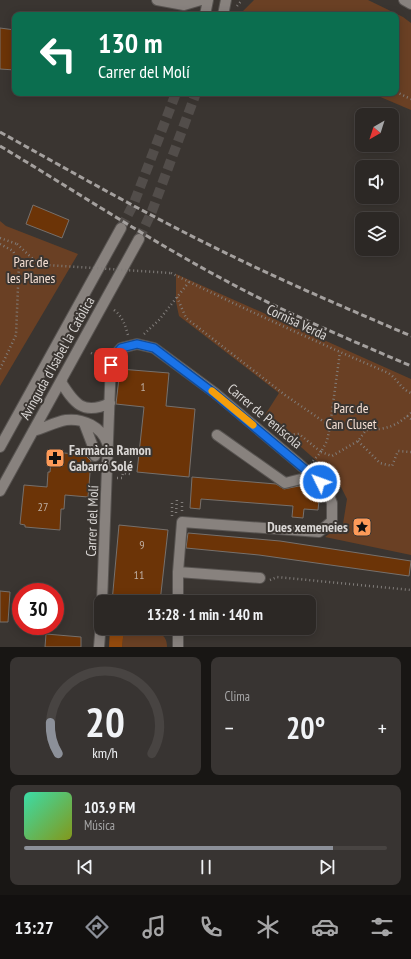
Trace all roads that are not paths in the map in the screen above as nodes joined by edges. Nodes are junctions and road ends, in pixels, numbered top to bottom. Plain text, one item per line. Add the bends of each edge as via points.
1 (157, 0) edge
2 (202, 0) edge
3 (208, 0) edge
4 (226, 0) edge
5 (404, 0) edge
6 (411, 4) edge
7 (206, 12) edge
8 (224, 12) edge
9 (121, 228) tunnel mouth
10 (139, 239) tunnel mouth
11 (121, 348) joint
12 (62, 380) junction
13 (110, 403) junction
14 (84, 423) junction
15 (33, 431) junction
16 (217, 435) dead end
17 (0, 447) edge
18 (108, 447) junction
19 (95, 456) dead end
20 (313, 476) junction
21 (0, 491) edge
22 (178, 572) junction
23 (265, 579) road end
24 (102, 595) edge
25 (178, 595) edge
26 (100, 635) edge
27 (178, 635) edge
28 (99, 647) edge
29 (178, 647) edge

1 - 2 street via 184,5
3 - 7 street
4 - 8 street
5 - 6 street
9 - 17 street, Avinguda d'Isabel la Catòlica
10 - 12 street, Avinguda d'Isabel la Catòlica
11 - 13 street, Carrer del Molí via 111,360
11 - 20 street, Carrer de Peníscola via 137,344 154,348 215,394
12 - 13 street via 69,395 81,406 95,409
12 - 15 street, Avinguda d'Isabel la Catòlica
13 - 18 street, Carrer del Molí
14 - 15 street via 66,420
14 - 18 street via 103,433
14 - 19 street
15 - 21 street, Avinguda d'Isabel la Catòlica
16 - 20 street via 285,483
18 - 24 street, Carrer del Molí
20 - 22 street, Carrer de Peníscola via 326,488 332,503 332,521 319,532 182,522
22 - 23 street
22 - 25 street, Carrer de Peníscola
26 - 28 street
27 - 29 street

